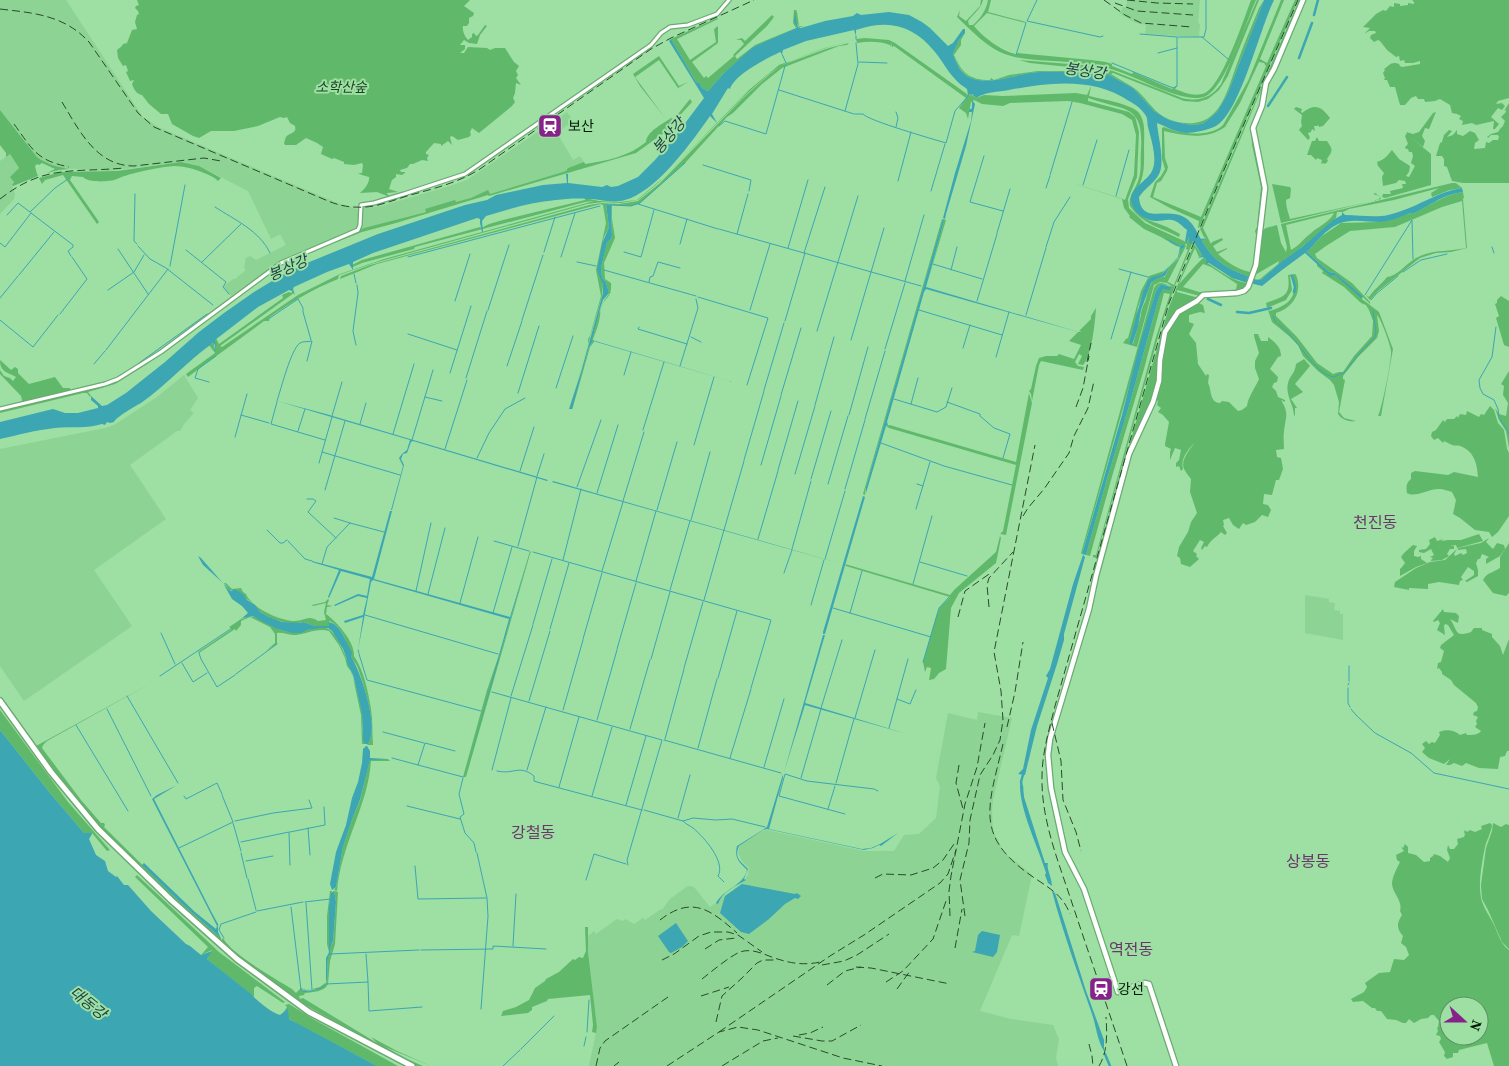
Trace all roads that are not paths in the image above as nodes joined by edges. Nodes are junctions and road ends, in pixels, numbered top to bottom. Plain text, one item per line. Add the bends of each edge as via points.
1 (729, 0) edge
2 (1303, 0) edge
3 (0, 409) edge
4 (0, 701) edge
5 (412, 1066) edge
6 (1176, 1066) edge

1 - 3 main road via 717,14 666,30 651,45 468,172 361,205 358,230 281,263 118,379
2 - 6 main road via 1266,83 1262,106 1253,128 1265,188 1257,261 1246,289 1206,294 1178,312 1165,332 1159,381 1129,454 1089,609 1049,743 1050,788 1065,852 1084,889 1118,992 1149,984
4 - 5 highway via 98,829 178,907 237,959 309,1012

